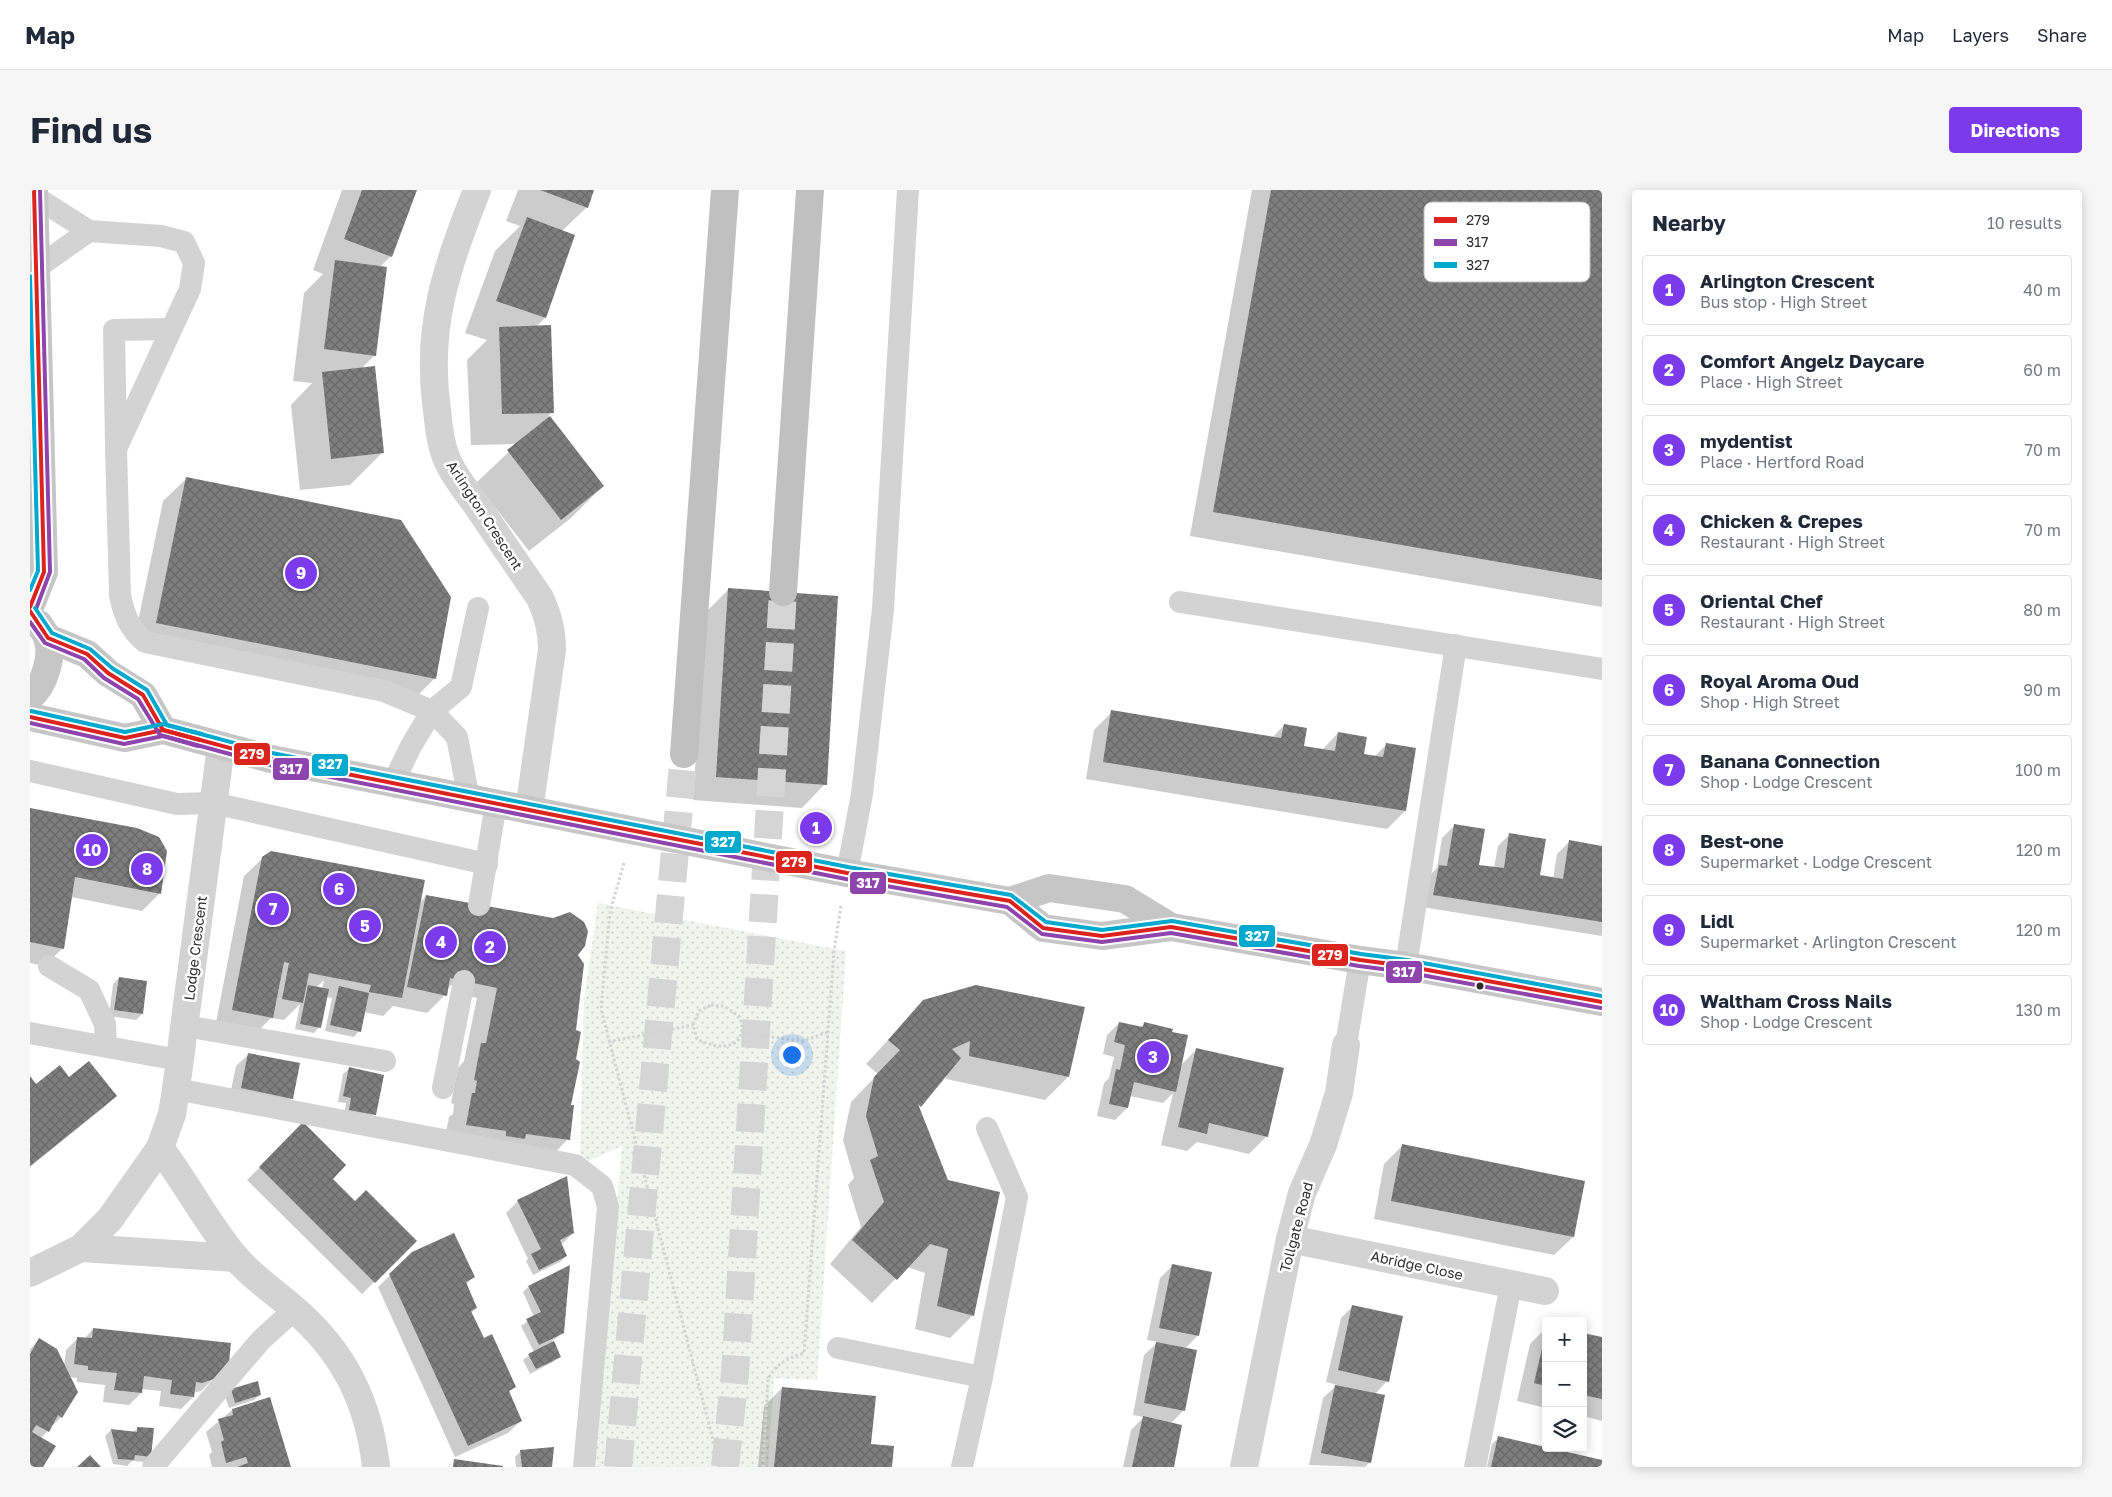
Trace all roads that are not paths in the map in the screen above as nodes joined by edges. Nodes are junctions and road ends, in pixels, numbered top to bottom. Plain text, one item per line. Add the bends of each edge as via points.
1 (477, 190) edge
2 (725, 190) edge
3 (810, 190) edge
4 (908, 190) edge
5 (34, 193) edge
6 (88, 231) junction
7 (38, 267) junction
8 (170, 329) junction
9 (116, 449) junction
10 (783, 592) tunnel mouth
11 (1180, 602) dead end
12 (478, 608) dead end
13 (30, 609) edge
14 (48, 638) junction
15 (1456, 645) junction
16 (1602, 669) edge
17 (30, 698) edge
18 (432, 711) junction
19 (30, 717) edge
20 (163, 730) junction
21 (221, 746) junction
22 (684, 754) tunnel mouth
23 (30, 771) edge
24 (392, 783) junction
25 (469, 799) junction
26 (213, 803) junction
27 (496, 804) junction
28 (528, 810) junction
29 (487, 864) junction
30 (846, 873) junction
31 (1010, 902) junction
32 (479, 905) dead end
33 (1172, 927) junction
34 (1360, 960) junction
35 (49, 966) dead end
36 (1406, 966) junction
37 (464, 981) dead end
38 (1602, 1002) edge
39 (185, 1026) junction
40 (30, 1034) edge
41 (1346, 1045) joint
42 (106, 1046) junction
43 (179, 1060) junction
44 (385, 1061) dead end
45 (442, 1088) dead end
46 (176, 1089) junction
47 (987, 1128) dead end
48 (160, 1148) junction
49 (1290, 1239) junction
50 (81, 1248) junction
51 (236, 1258) junction
52 (30, 1273) edge
53 (1511, 1285) junction
54 (1544, 1292) dead end
55 (295, 1309) junction
56 (838, 1348) dead end
57 (982, 1377) junction
58 (152, 1467) edge
59 (376, 1467) edge
60 (584, 1467) edge
61 (962, 1467) edge
62 (1244, 1467) edge
63 (1476, 1467) edge

1 - 28 street, Arlington Crescent via 451,258 440,299 432,359 440,437 450,466 540,598 552,632
2 - 22 highway
3 - 10 highway
4 - 30 lane via 883,610 862,794
5 - 6 lane
5 - 7 main road
6 - 7 lane
6 - 8 lane via 161,236 184,242 194,263 190,289
7 - 13 main road via 44,572
8 - 9 lane
8 - 9 lane via 114,330
9 - 18 lane via 120,595 124,616 145,642 384,691
11 - 15 lane
12 - 18 lane via 461,687
13 - 14 main road
14 - 17 main road via 49,653 44,676
14 - 20 main road via 87,654 108,673 143,695
15 - 16 lane
15 - 36 lane
18 - 24 lane
18 - 25 lane via 457,737
19 - 20 main road via 125,738
20 - 21 main road
21 - 24 main road
21 - 26 street, Lodge Crescent
23 - 26 lane via 177,804
24 - 25 main road
25 - 27 main road
26 - 29 lane
26 - 39 street, Lodge Crescent
27 - 28 main road
27 - 29 lane
28 - 30 main road
29 - 32 lane
30 - 31 main road
31 - 33 main road via 1043,928 1102,936
31 - 33 main road via 1049,888 1125,899
33 - 34 main road
34 - 36 main road
34 - 41 lane, Tollgate Road
35 - 42 lane via 89,990 105,1024
36 - 38 main road
37 - 45 lane
39 - 43 street, Lodge Crescent
39 - 44 lane
40 - 42 lane
41 - 49 street, Tollgate Road via 1339,1093 1323,1145 1302,1193
42 - 43 lane
43 - 46 street, Lodge Crescent
46 - 48 street, Lodge Crescent via 172,1114
46 - 60 lane via 568,1163 602,1186 608,1207
47 - 57 lane via 1017,1197
48 - 50 street, Lodge Crescent via 110,1219
48 - 51 street via 208,1223
49 - 53 street, Abridge Close
49 - 62 street, Tollgate Road
50 - 51 street
50 - 52 street, Lodge Crescent
51 - 55 street via 261,1284
53 - 54 street, Abridge Close
53 - 63 lane
55 - 58 lane via 261,1340
55 - 59 street via 328,1342 347,1371 366,1412
56 - 57 lane
57 - 61 lane

